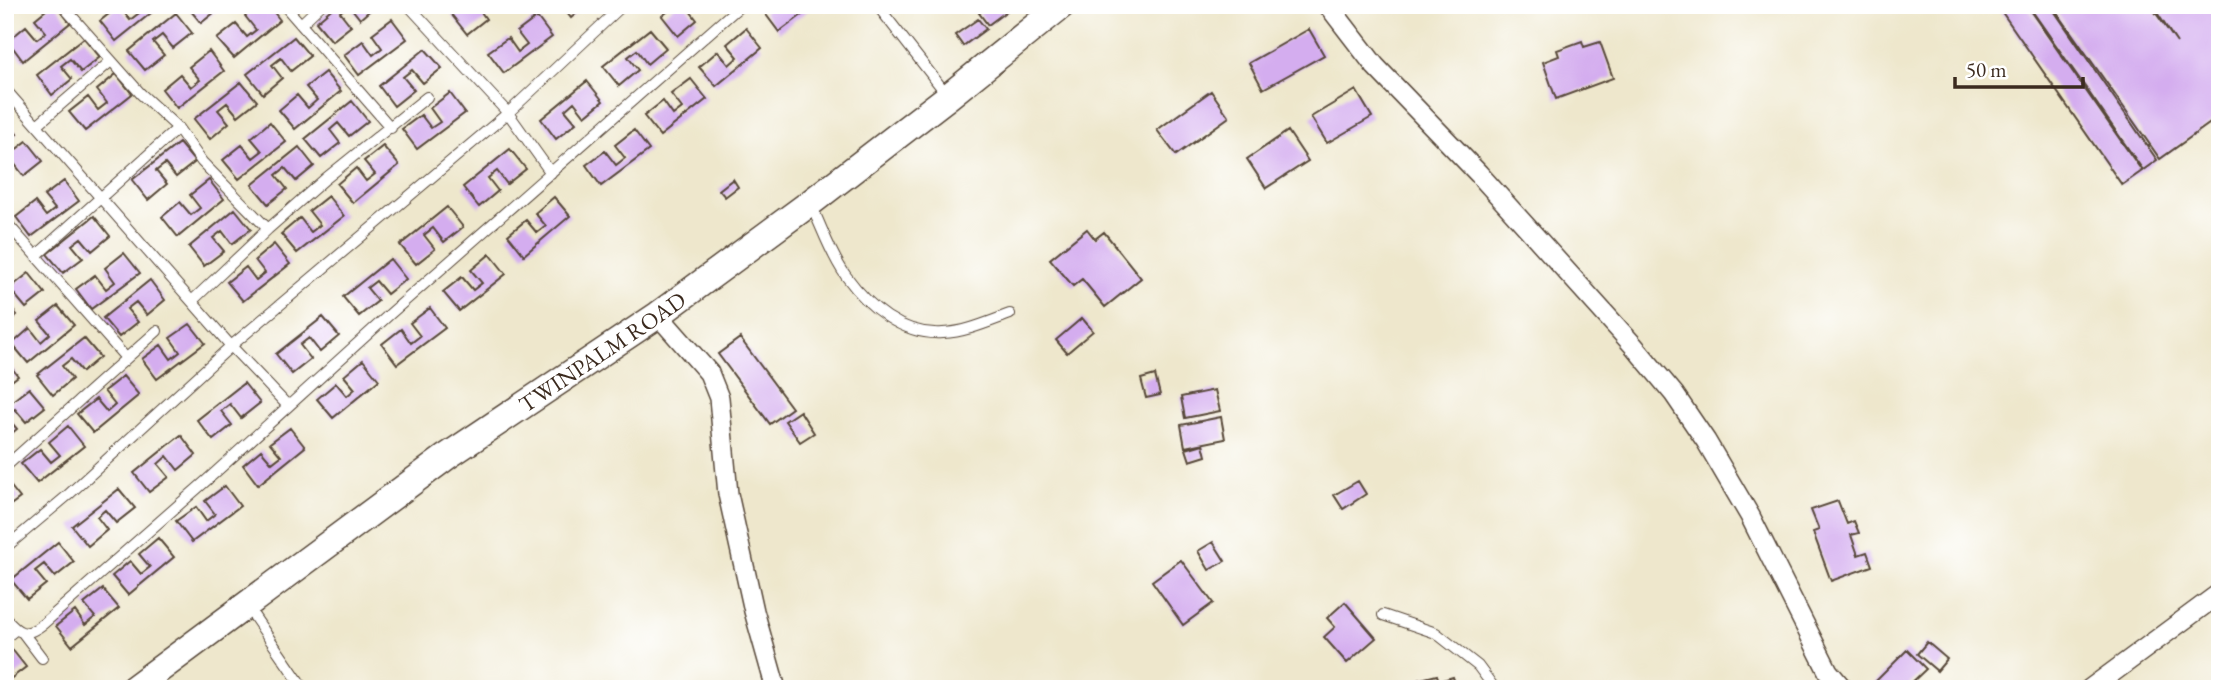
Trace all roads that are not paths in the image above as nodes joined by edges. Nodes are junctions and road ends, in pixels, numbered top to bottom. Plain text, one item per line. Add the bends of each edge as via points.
1 (62, 5) edge
2 (284, 5) edge
3 (321, 5) edge
4 (408, 5) edge
5 (623, 5) edge
6 (741, 5) edge
7 (877, 5) edge
8 (1062, 5) edge
9 (1328, 5) edge
10 (302, 23) junction
11 (111, 61) junction
12 (5, 89) edge
13 (948, 96) junction
14 (427, 97) dead end
15 (508, 113) junction
16 (37, 125) junction
17 (178, 128) junction
18 (391, 128) junction
19 (551, 173) junction
20 (100, 197) junction
21 (810, 203) junction
22 (5, 221) edge
23 (268, 229) junction
24 (36, 256) junction
25 (192, 301) junction
26 (1010, 314) dead end
27 (658, 315) junction
28 (157, 331) dead end
29 (231, 346) junction
30 (126, 358) junction
31 (288, 406) junction
32 (6, 464) edge
33 (5, 548) edge
34 (2220, 593) edge
35 (246, 606) junction
36 (1383, 615) dead end
37 (5, 618) edge
38 (19, 631) junction
39 (5, 638) edge
40 (42, 658) dead end
41 (133, 689) edge
42 (304, 689) edge
43 (776, 689) edge
44 (1495, 689) edge
45 (1843, 689) edge
46 (2090, 689) edge

1 - 11 lane
2 - 10 lane
3 - 10 lane
4 - 15 lane
5 - 15 lane
6 - 19 lane
7 - 13 lane
8 - 13 main road, TWINPALM ROAD
9 - 45 street via 1375,66 1479,174 1674,394 1750,516 1828,671
10 - 18 lane
11 - 16 lane
11 - 17 lane
12 - 16 lane
13 - 21 main road, TWINPALM ROAD
14 - 18 lane
15 - 19 lane
15 - 29 lane
16 - 20 lane
17 - 20 lane
17 - 23 lane via 202,162
18 - 23 lane
19 - 31 lane
20 - 24 lane
20 - 25 lane
21 - 26 lane via 845,275 877,312 909,329 942,334
21 - 27 main road, TWINPALM ROAD
22 - 24 lane
23 - 25 lane
24 - 30 lane
25 - 29 lane
27 - 35 main road, TWINPALM ROAD via 446,457
27 - 43 street via 709,373 719,398 728,494
28 - 30 lane
29 - 31 lane
29 - 33 lane
30 - 32 lane
31 - 38 lane via 43,624 32,632
34 - 46 street
35 - 41 main road, TWINPALM ROAD
35 - 42 lane
36 - 44 lane via 1436,633 1478,666
37 - 38 lane
38 - 39 lane
38 - 40 lane

